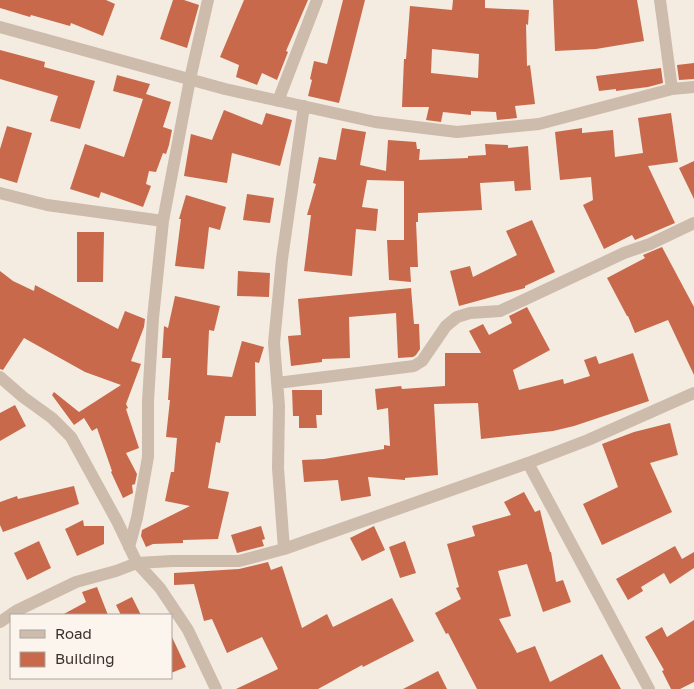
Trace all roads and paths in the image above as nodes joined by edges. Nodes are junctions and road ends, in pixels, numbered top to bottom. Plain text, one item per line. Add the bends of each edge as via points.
1 (208, 0) edge
2 (317, 0) edge
3 (660, 0) edge
4 (0, 27) edge
5 (190, 79) junction
6 (694, 87) edge
7 (672, 89) junction
8 (278, 100) junction
9 (304, 106) junction
10 (0, 193) edge
11 (163, 221) junction
12 (694, 223) edge
13 (0, 377) edge
14 (277, 383) junction
15 (694, 393) edge
16 (528, 463) junction
17 (129, 547) junction
18 (284, 549) junction
19 (137, 562) junction
20 (12, 614) edge
21 (216, 689) edge
22 (649, 689) edge

1 - 5 street
2 - 8 street
3 - 7 street
4 - 5 street
5 - 8 street
5 - 11 street
6 - 7 street
7 - 9 street via 540,124 456,132 375,122
8 - 9 street
9 - 14 street via 282,259 274,343
10 - 11 street via 47,205
11 - 17 street via 153,318 148,457
12 - 14 street via 500,311 470,313 457,318 446,326 422,361 414,366
13 - 17 street via 71,437
14 - 18 street via 278,468
15 - 16 street
16 - 18 street
16 - 22 street
17 - 19 street
18 - 19 street via 239,562
19 - 20 street via 76,582
19 - 21 street via 160,588 188,630

